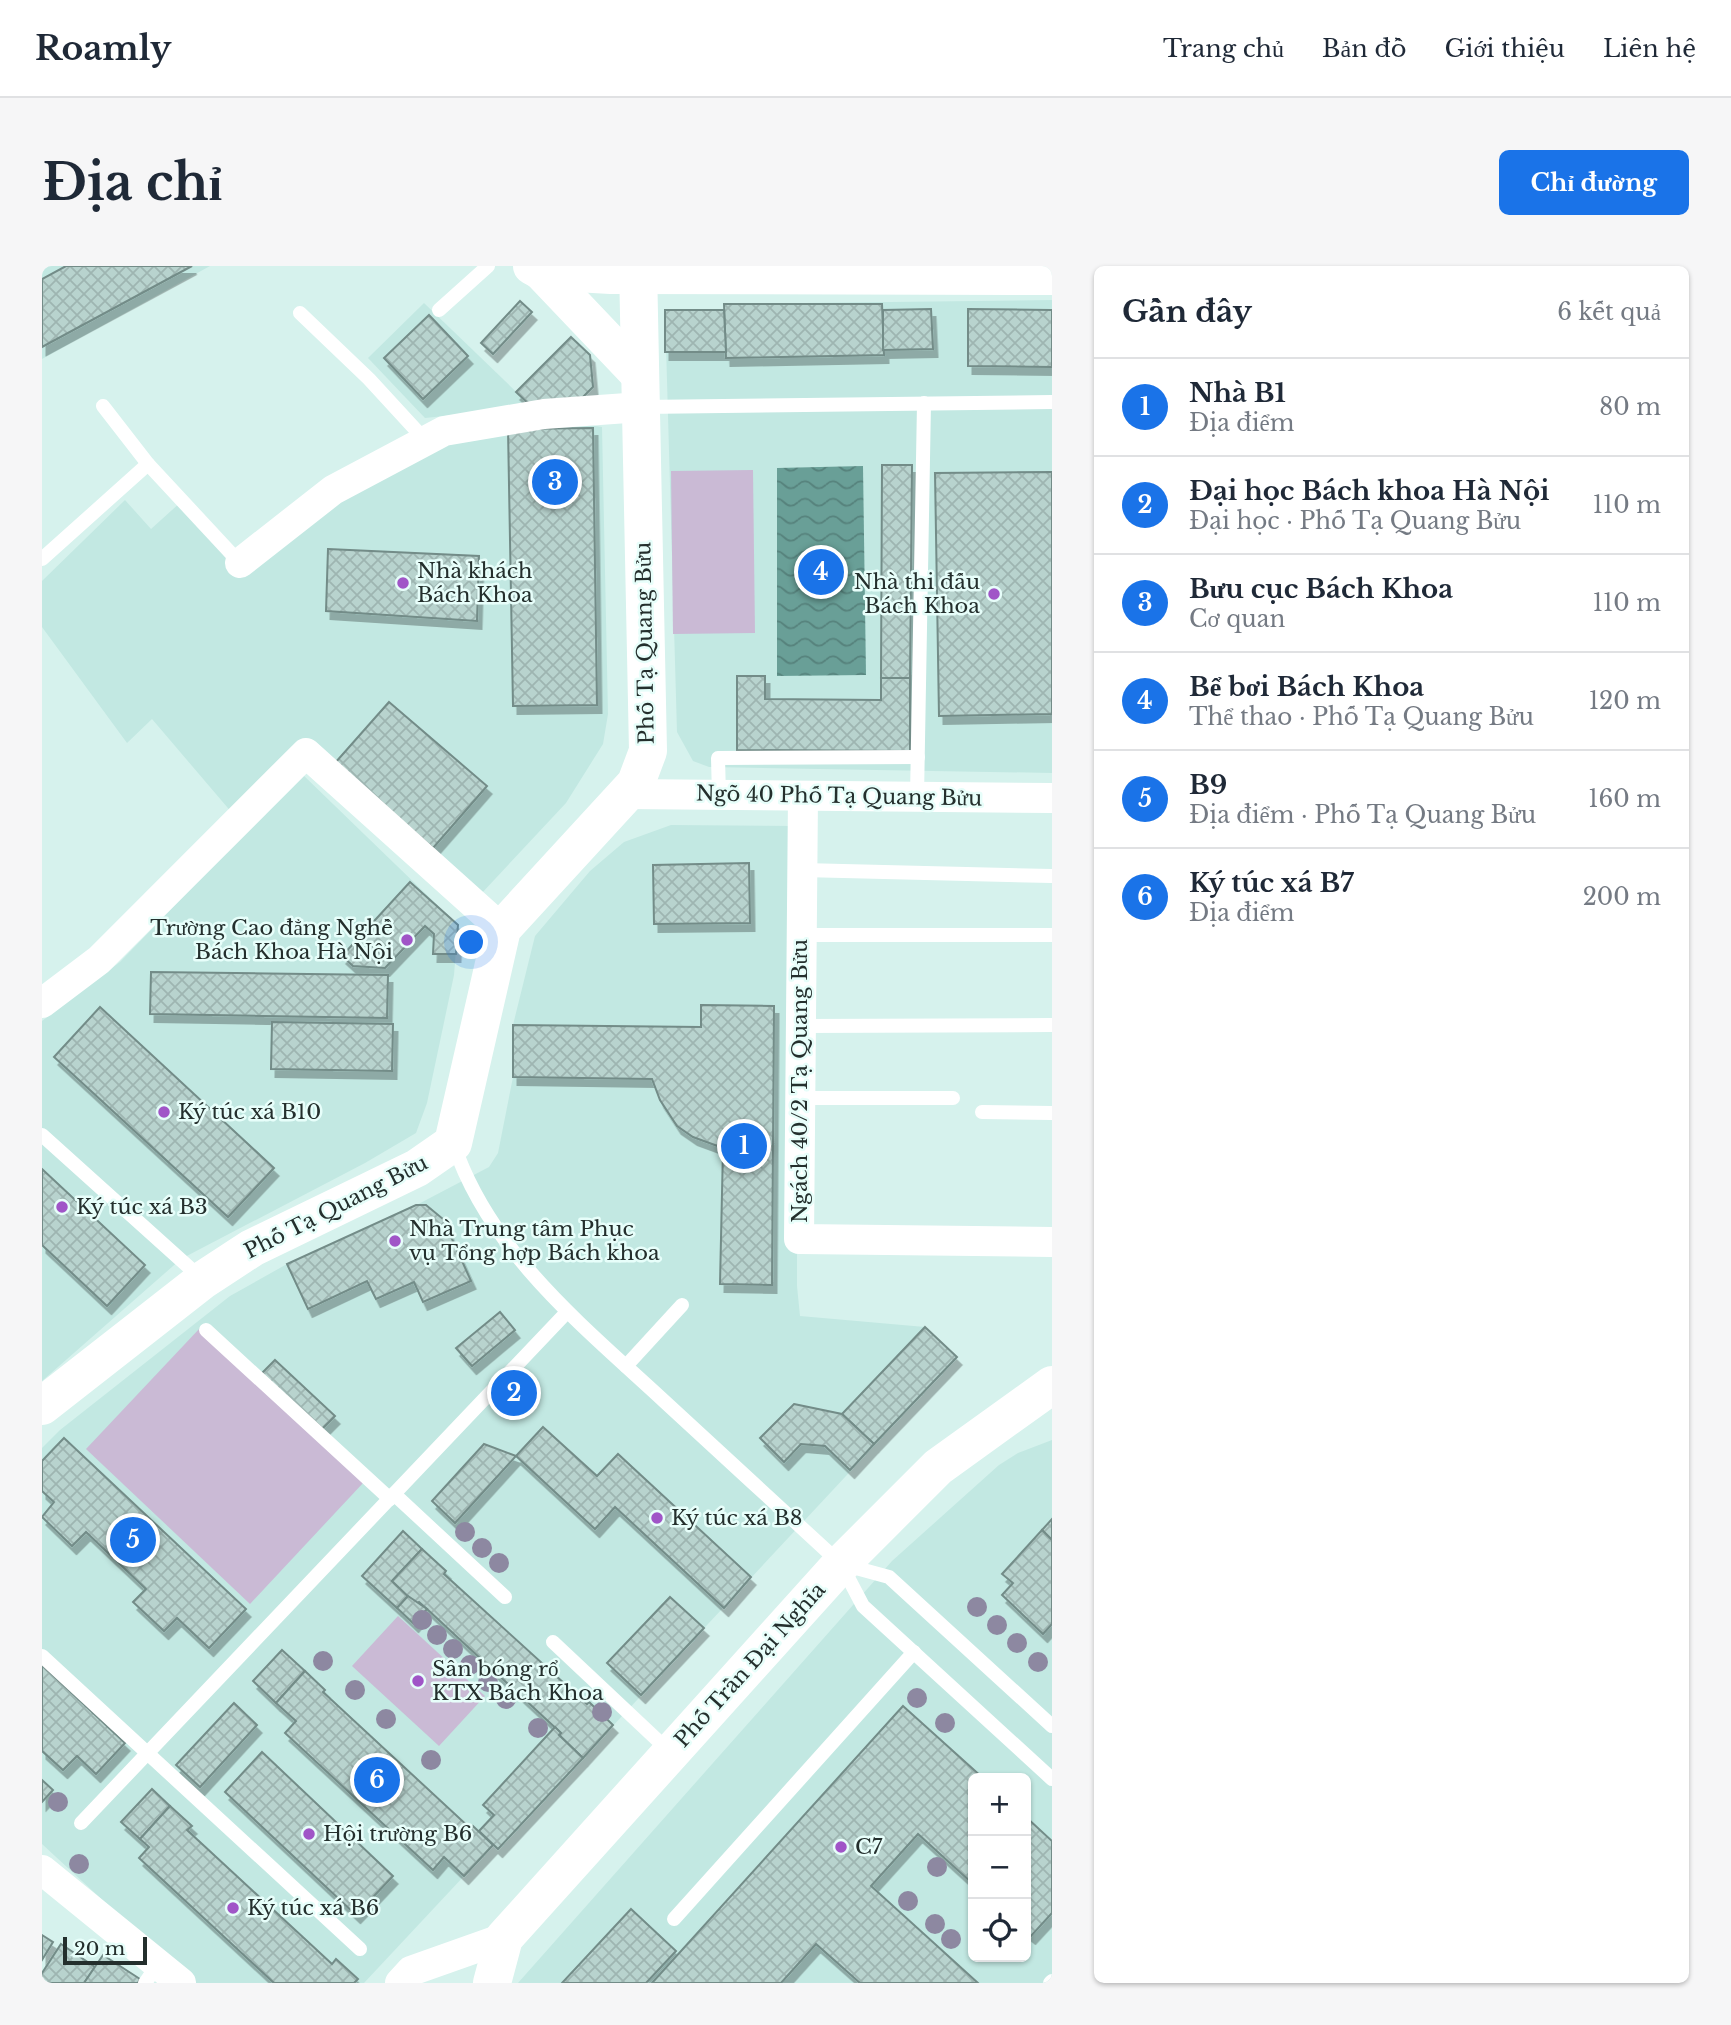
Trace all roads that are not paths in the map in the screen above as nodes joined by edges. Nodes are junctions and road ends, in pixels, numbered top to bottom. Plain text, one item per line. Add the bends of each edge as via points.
1 (488, 266) edge
2 (536, 268) edge
3 (638, 270) edge
4 (1052, 276) edge
5 (439, 310) dead end
6 (300, 313) dead end
7 (640, 390) junction
8 (1052, 401) edge
9 (925, 403) junction
10 (103, 406) dead end
11 (426, 441) junction
12 (148, 464) junction
13 (42, 559) edge
14 (240, 563) joint
15 (918, 757) junction
16 (626, 794) junction
17 (719, 794) junction
18 (803, 796) junction
19 (918, 797) junction
20 (1052, 798) edge
21 (802, 870) junction
22 (1052, 876) edge
23 (502, 929) junction
24 (802, 935) junction
25 (1052, 935) edge
26 (42, 1003) edge
27 (801, 1026) junction
28 (1052, 1026) edge
29 (800, 1098) junction
30 (953, 1098) dead end
31 (982, 1112) dead end
32 (1052, 1113) edge
33 (42, 1135) edge
34 (453, 1143) junction
35 (1052, 1242) edge
36 (202, 1280) junction
37 (682, 1306) dead end
38 (568, 1312) junction
39 (206, 1330) dead end
40 (626, 1366) junction
41 (1052, 1385) edge
42 (48, 1394) edge
43 (392, 1496) junction
44 (841, 1564) junction
45 (505, 1597) dead end
46 (552, 1642) dead end
47 (914, 1653) junction
48 (42, 1656) edge
49 (1052, 1726) edge
50 (670, 1752) junction
51 (148, 1753) junction
52 (1052, 1779) edge
53 (81, 1824) dead end
54 (42, 1870) edge
55 (674, 1919) dead end
56 (504, 1938) junction
57 (360, 1949) dead end
58 (162, 1976) edge
59 (400, 1983) edge
60 (492, 1983) edge

1 - 5 lane
2 - 3 street
2 - 7 street via 591,320
3 - 4 street
3 - 7 street, Phố Tạ Quang Bửu
6 - 11 lane
7 - 9 lane
7 - 11 street via 544,414 444,431
7 - 16 street, Phố Tạ Quang Bửu via 648,751 636,783
8 - 9 lane
9 - 15 lane
10 - 12 lane
11 - 14 street via 333,490
12 - 13 lane
12 - 14 lane
15 - 17 lane via 718,758
15 - 19 lane
16 - 17 street, Ngõ 40 Phố Tạ Quang Bửu
16 - 23 street, Phố Tạ Quang Bửu
17 - 18 street, Ngõ 40 Phố Tạ Quang Bửu
18 - 19 street, Ngõ 40 Phố Tạ Quang Bửu
18 - 21 street, Ngách 40/2 Tạ Quang Bửu
19 - 20 street, Ngõ 40 Phố Tạ Quang Bửu
21 - 22 lane
21 - 24 street, Ngách 40/2 Tạ Quang Bửu
23 - 26 street via 306,753 99,960
23 - 34 street, Phố Tạ Quang Bửu
24 - 25 lane
24 - 27 street, Ngách 40/2 Tạ Quang Bửu
27 - 28 lane
27 - 29 street, Ngách 40/2 Tạ Quang Bửu
29 - 30 lane
29 - 35 street, Ngách 40/2 Tạ Quang Bửu via 799,1239
31 - 32 lane
33 - 36 lane
34 - 36 street, Phố Tạ Quang Bửu via 418,1168 252,1248
34 - 38 lane via 465,1178 495,1229
36 - 42 street, Phố Tạ Quang Bửu
37 - 40 lane
38 - 40 lane
38 - 43 lane
39 - 43 lane
40 - 44 lane
41 - 44 street, Phố Trần Đại Nghĩa via 938,1467
43 - 45 lane
43 - 51 lane
44 - 47 lane via 863,1606
44 - 49 lane via 889,1577
44 - 50 street, Phố Trần Đại Nghĩa
46 - 50 lane
47 - 52 lane
47 - 55 lane
48 - 51 lane
50 - 56 street, Phố Trần Đại Nghĩa
51 - 53 lane
51 - 57 lane
54 - 58 street
56 - 59 street via 411,1971
56 - 60 street, Phố Trần Đại Nghĩa

